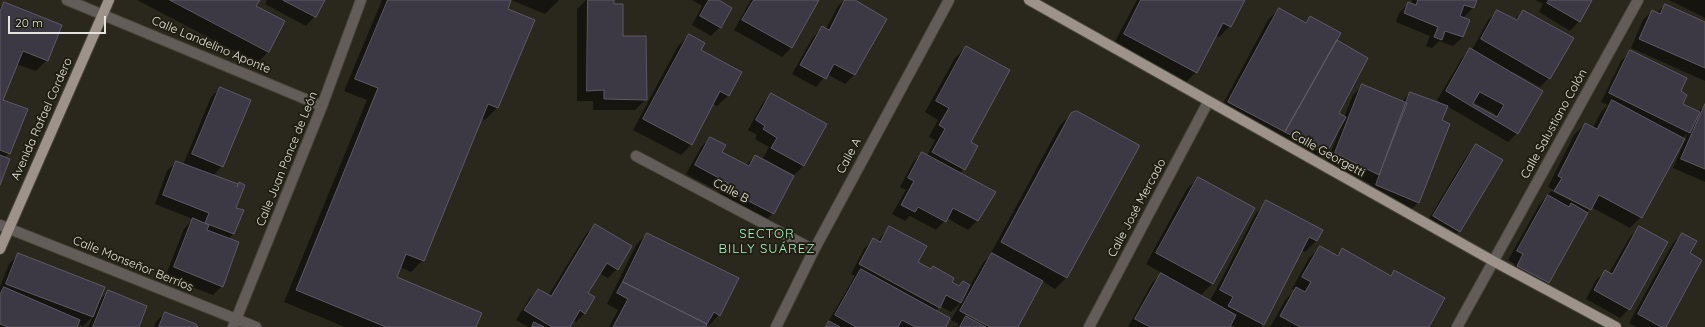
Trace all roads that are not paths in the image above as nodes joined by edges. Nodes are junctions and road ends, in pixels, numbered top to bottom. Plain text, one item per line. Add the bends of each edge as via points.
1 (67, 0) edge
2 (109, 0) edge
3 (362, 0) edge
4 (949, 0) edge
5 (1029, 0) edge
6 (1638, 0) edge
7 (102, 14) junction
8 (1208, 102) junction
9 (322, 106) junction
10 (636, 156) dead end
11 (4, 226) edge
12 (0, 249) edge
13 (814, 250) junction
14 (1493, 261) junction
15 (235, 323) edge
16 (256, 327) edge
17 (776, 327) edge
18 (1089, 327) edge
19 (1457, 327) edge
20 (1616, 327) edge

1 - 7 street, Calle Landelino Aponte
2 - 7 main road, Avenida Rafael Cordero
3 - 9 street, Calle Juan Ponce de León
4 - 13 street, Calle A
5 - 8 main road, Calle Georgetti
6 - 14 street, Calle Salustiano Colón
7 - 9 street, Calle Landelino Aponte
7 - 11 main road, Avenida Rafael Cordero
8 - 14 main road, Calle Georgetti
8 - 18 street, Calle José Mercado
9 - 15 street, Calle Juan Ponce de León
10 - 13 street, Calle B
11 - 12 main road, Avenida Rafael Cordero
11 - 15 street, Calle Monseñor Berríos
13 - 17 street, Calle A
14 - 19 street, Calle Salustiano Colón
14 - 20 main road, Calle Georgetti
15 - 16 street, Calle Monseñor Berríos

